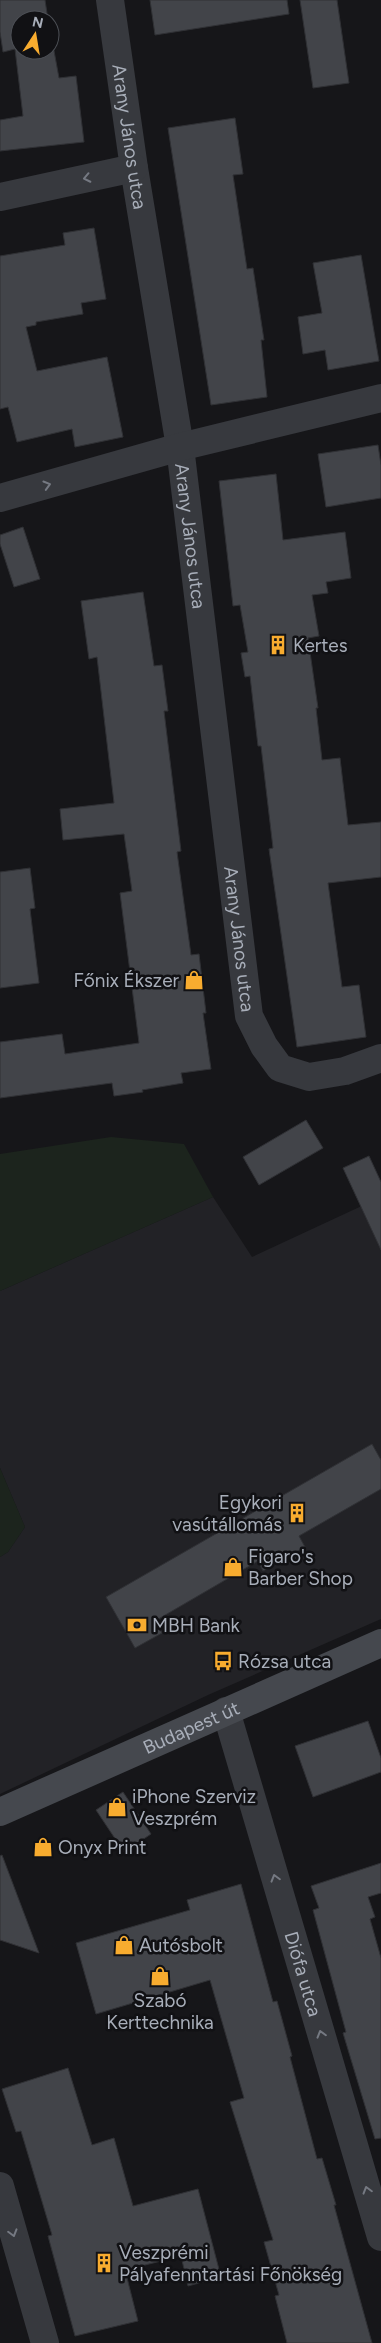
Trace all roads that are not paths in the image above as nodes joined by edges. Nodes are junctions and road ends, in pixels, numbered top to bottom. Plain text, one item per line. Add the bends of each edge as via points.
1 (110, 0) edge
2 (134, 168) junction
3 (0, 197) edge
4 (381, 398) edge
5 (180, 447) junction
6 (0, 498) edge
7 (381, 1058) edge
8 (381, 1643) edge
9 (226, 1711) junction
10 (0, 1812) edge
11 (0, 2186) edge
12 (381, 2237) edge
13 (45, 2343) edge

1 - 2 street, Arany János utca
2 -> 3 street
2 - 5 street, Arany János utca
4 - 5 street
6 -> 5 street
5 - 7 street, Arany János utca via 249,1016 280,1068 309,1078 345,1071
8 - 9 main road, Budapest út
9 - 10 main road, Budapest út
12 -> 9 street, Diófa utca
11 -> 13 street

